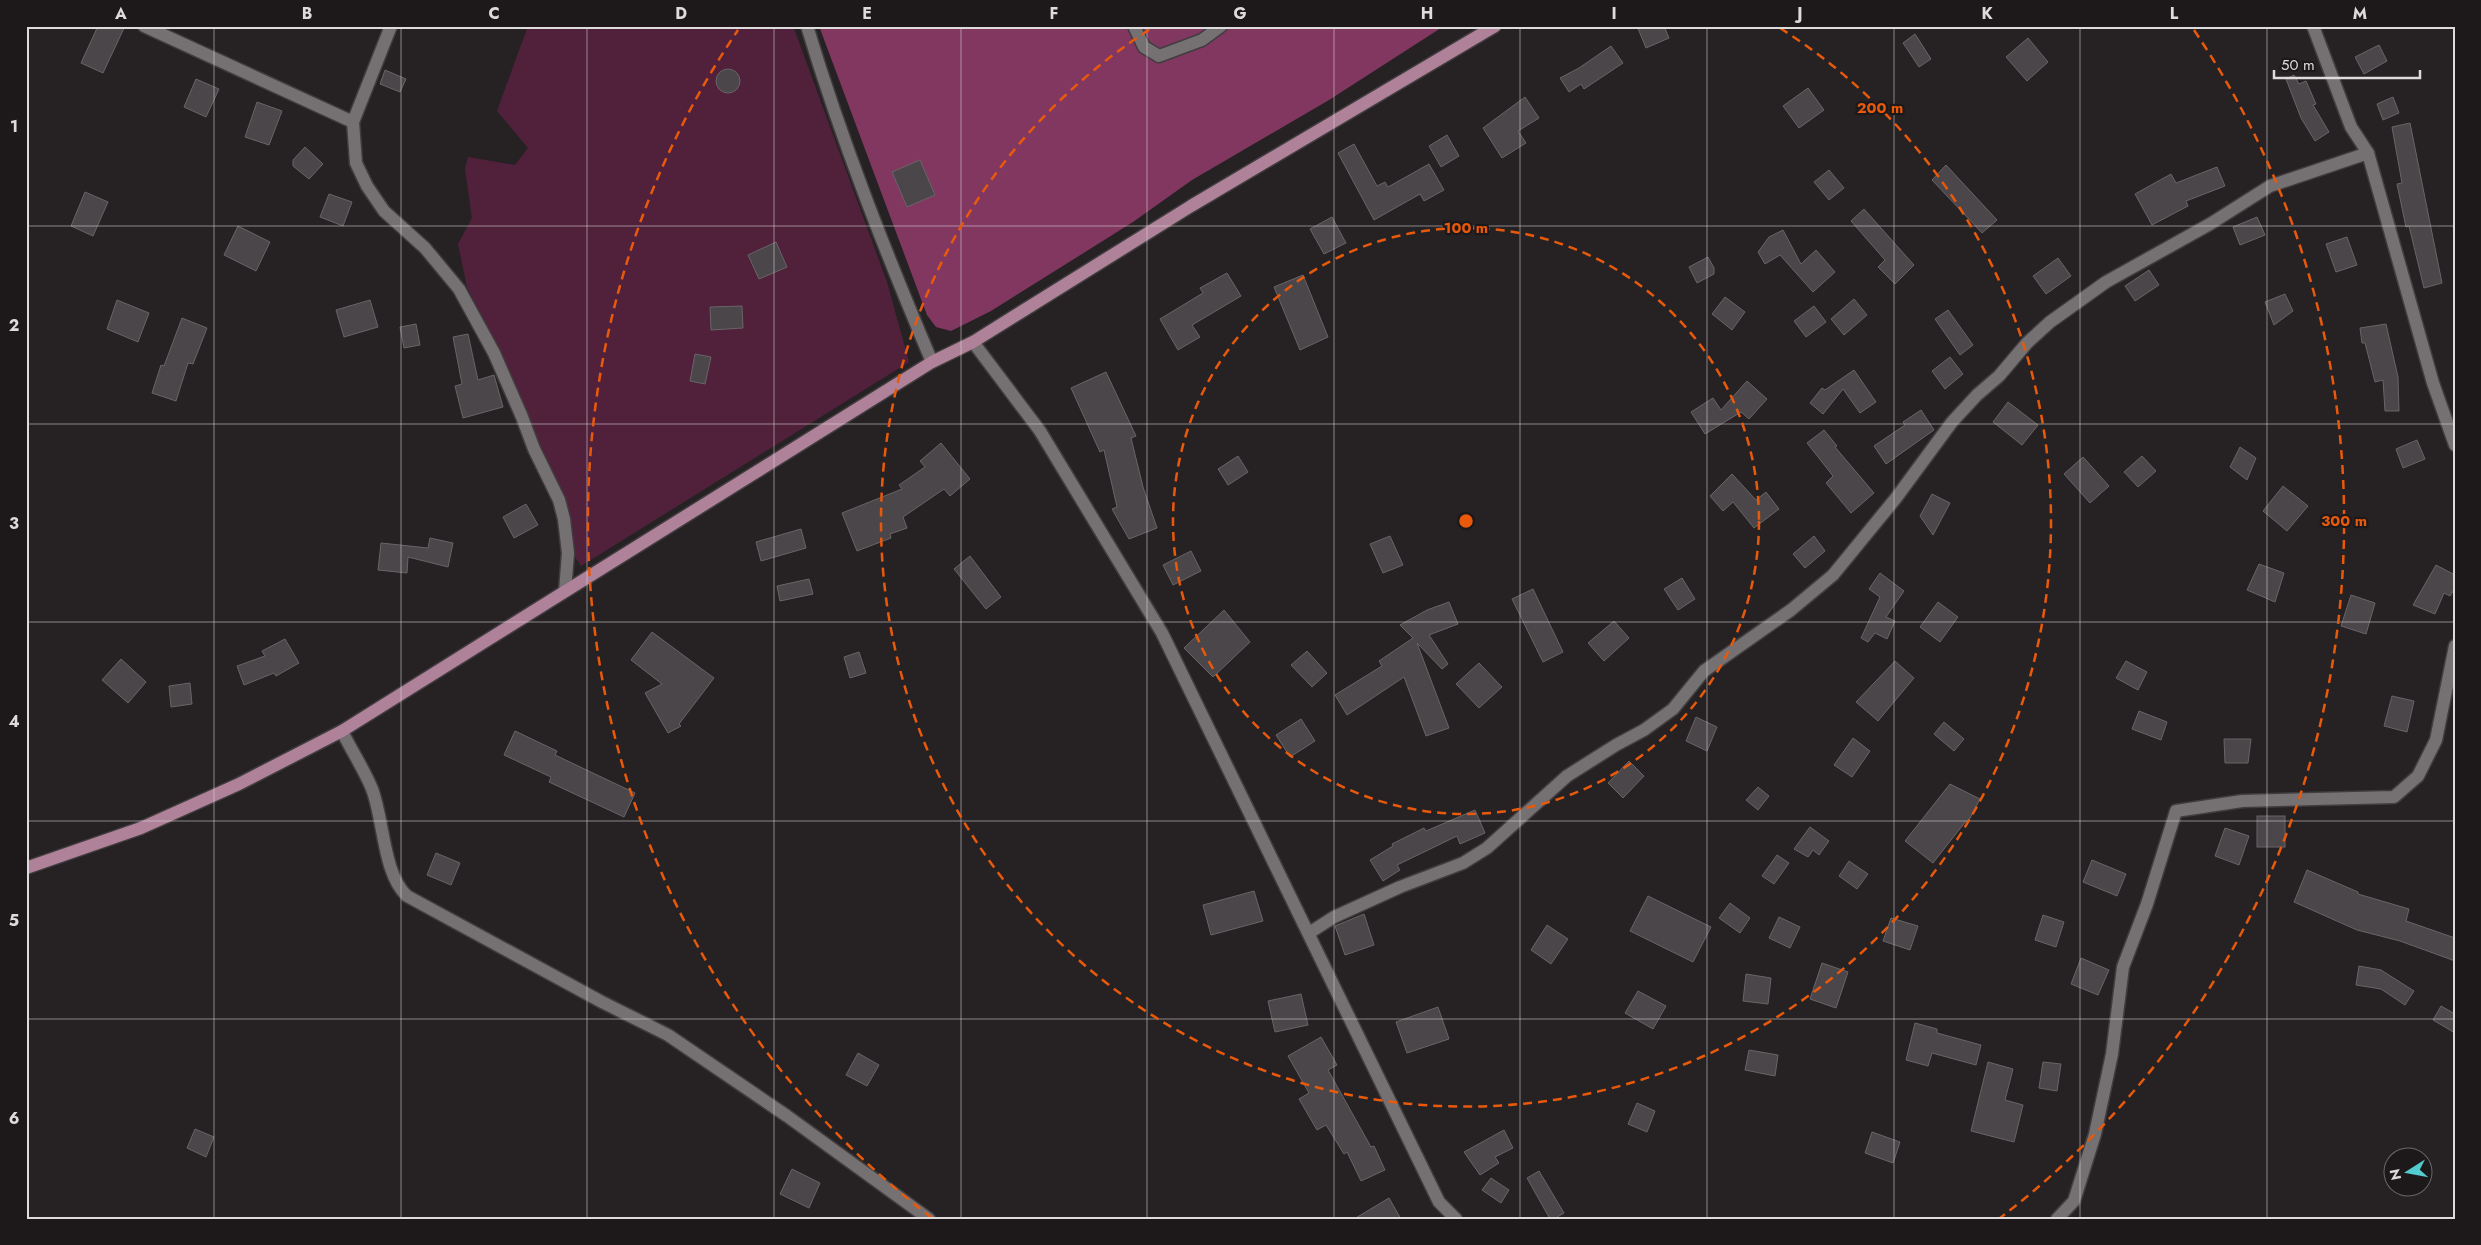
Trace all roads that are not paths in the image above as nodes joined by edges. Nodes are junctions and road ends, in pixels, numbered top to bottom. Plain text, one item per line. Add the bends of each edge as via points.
1 (144, 26) edge
2 (391, 26) edge
3 (807, 26) edge
4 (1134, 26) edge
5 (1221, 26) edge
6 (1495, 26) edge
7 (2313, 26) edge
8 (353, 122) junction
9 (2368, 153) junction
10 (973, 342) junction
11 (932, 362) junction
12 (2455, 444) edge
13 (565, 591) junction
14 (2455, 646) edge
15 (342, 731) junction
16 (26, 868) edge
17 (1309, 933) junction
18 (929, 1219) edge
19 (1456, 1219) edge
20 (2057, 1219) edge

1 - 8 street
2 - 8 street
3 - 11 street via 876,228
4 - 5 street via 1144,47 1158,56 1202,40
6 - 10 main road via 1191,206
7 - 9 street via 2351,127
8 - 13 street via 356,163 367,186 384,211 425,248 459,290 494,353 559,500 568,554
9 - 12 street via 2433,383
9 - 17 street via 2270,186 2106,282 2050,322 1952,422 1833,575 1791,610 1704,671 1673,709 1567,776 1487,848 1463,863 1392,890 1334,917
10 - 11 main road
10 - 17 street via 1040,431 1162,633
11 - 13 main road
13 - 15 main road
14 - 20 street via 2436,740 2418,776 2394,796 2242,801 2176,811 2123,967 2112,1054 2095,1134 2074,1201
15 - 16 main road via 240,784 141,828
15 - 18 street via 372,789 389,865 398,888 407,896 668,1035 779,1110
17 - 19 street via 1439,1202

